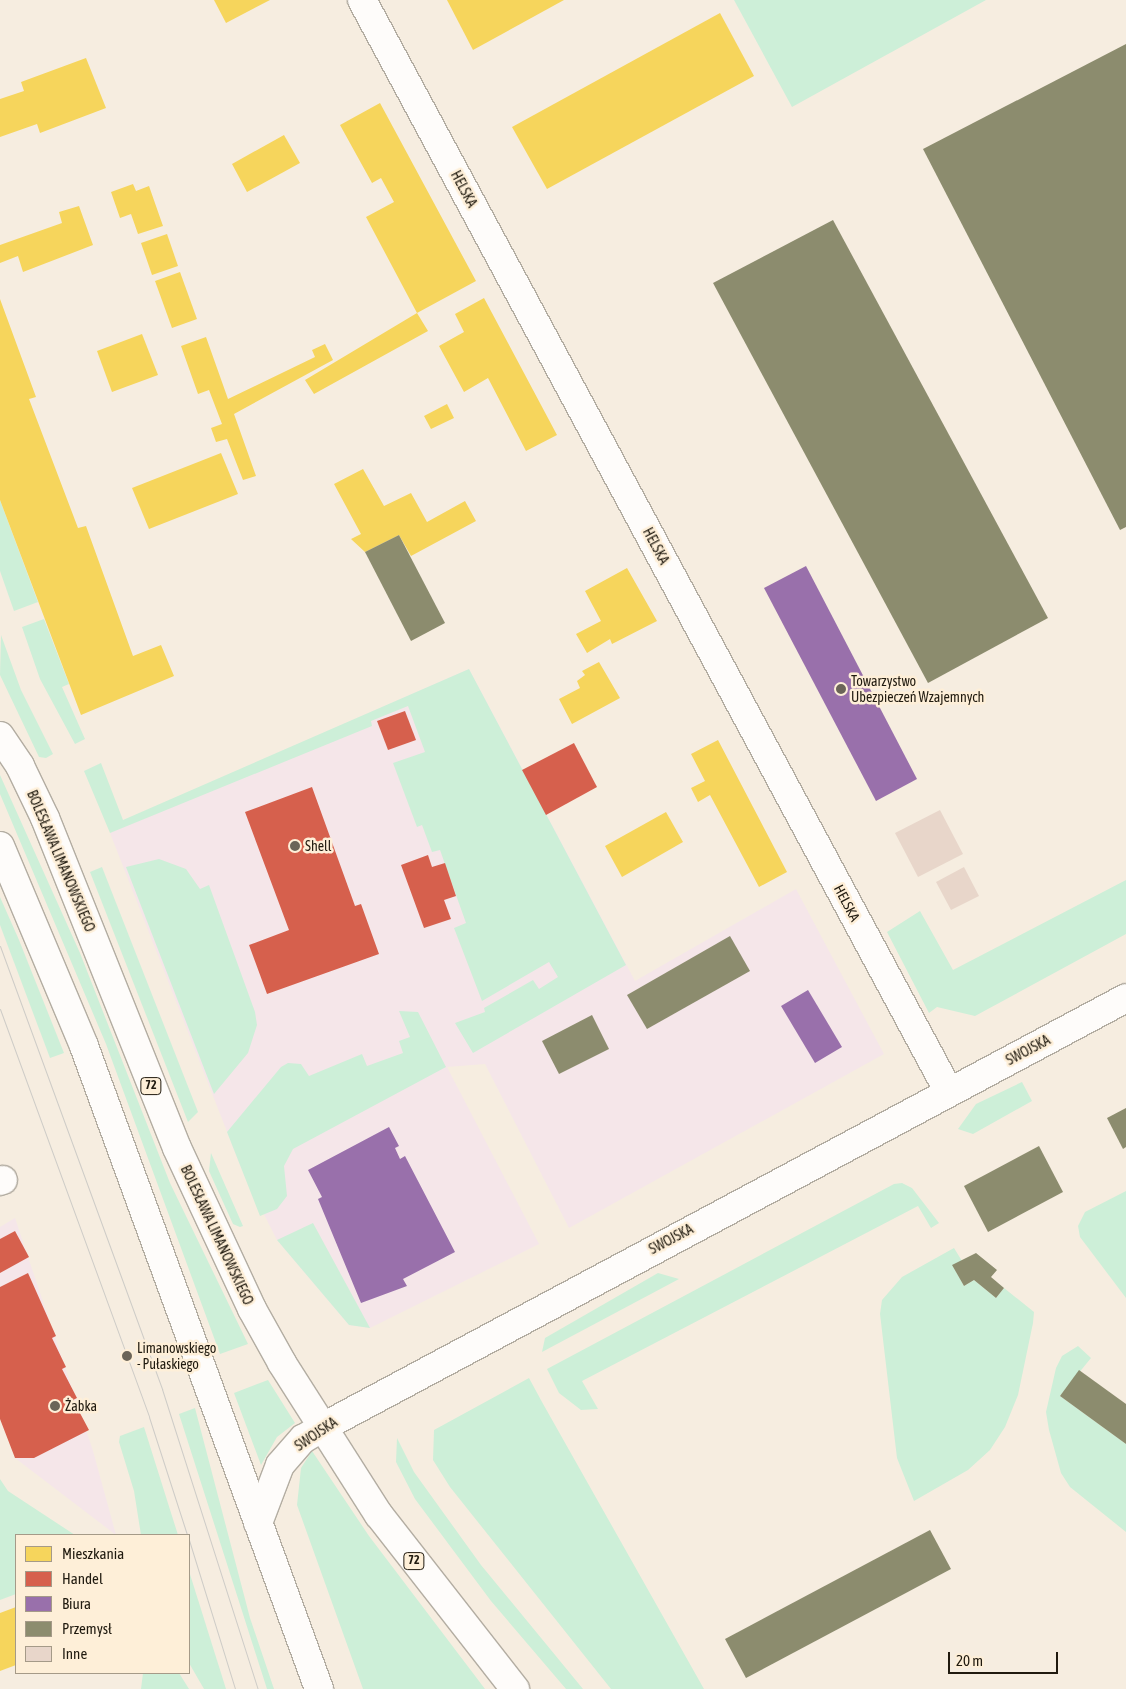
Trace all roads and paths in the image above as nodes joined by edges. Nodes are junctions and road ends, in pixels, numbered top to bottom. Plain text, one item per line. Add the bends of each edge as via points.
1 (362, 0) edge
2 (0, 736) edge
3 (0, 846) edge
4 (1126, 998) edge
5 (949, 1092) junction
6 (323, 1426) junction
7 (258, 1523) junction
8 (318, 1689) edge
9 (515, 1689) edge

1 - 5 street, HELSKA
2 - 6 street, BOLESŁAWA LIMANOWSKIEGO / 72 via 20,766 64,863 203,1207 272,1345
3 - 7 street via 84,1046
4 - 5 street, SWOJSKA
5 - 6 street, SWOJSKA
6 - 7 street, SWOJSKA via 291,1449 280,1465
6 - 9 street, BOLESŁAWA LIMANOWSKIEGO / 72 via 379,1515
7 - 8 street

